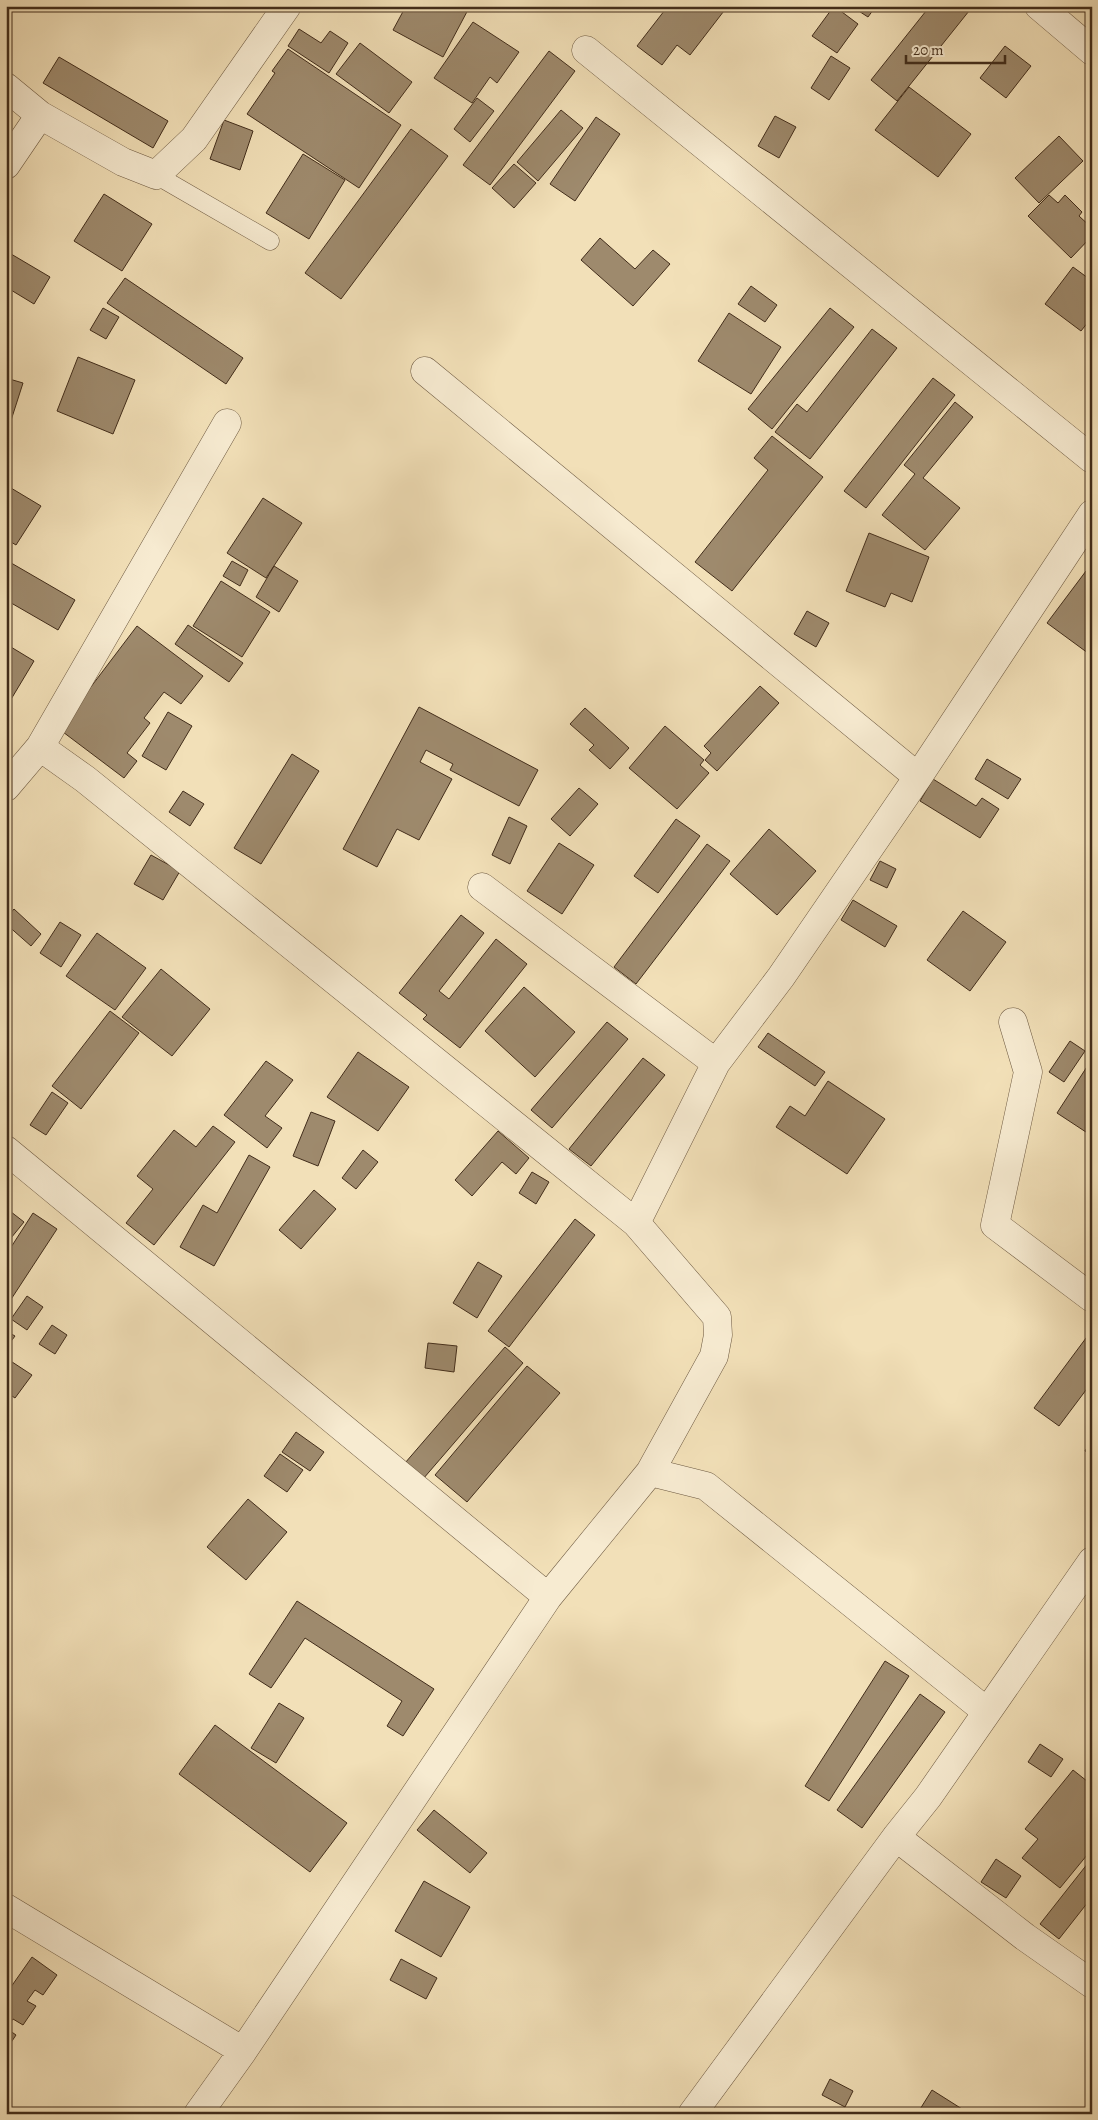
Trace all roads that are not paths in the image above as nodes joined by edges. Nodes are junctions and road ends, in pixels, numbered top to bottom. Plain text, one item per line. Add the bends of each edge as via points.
1 (287, 6) edge
2 (1039, 6) edge
3 (586, 50) dead end
4 (1092, 51) edge
5 (6, 88) edge
6 (40, 115) junction
7 (6, 165) edge
8 (156, 175) junction
9 (270, 241) dead end
10 (425, 371) dead end
11 (227, 423) dead end
12 (1092, 459) edge
13 (1092, 514) edge
14 (40, 747) junction
15 (918, 777) junction
16 (6, 787) edge
17 (482, 887) dead end
18 (1013, 1022) dead end
19 (716, 1063) junction
20 (6, 1150) edge
21 (636, 1223) junction
22 (1092, 1298) edge
23 (650, 1472) junction
24 (1092, 1561) edge
25 (548, 1598) junction
26 (986, 1711) junction
27 (896, 1837) junction
28 (6, 1908) edge
29 (1092, 1984) edge
30 (243, 2052) junction
31 (694, 2113) edge
32 (198, 2114) edge

1 - 8 street via 194,139
2 - 4 street
3 - 12 street
5 - 6 street
6 - 7 street
6 - 8 street via 123,162
8 - 9 lane
10 - 15 street
11 - 14 street
13 - 15 street
14 - 16 street
14 - 21 street via 85,779
15 - 19 street via 781,977
17 - 19 street
18 - 22 street via 1028,1072 994,1224
19 - 21 street
20 - 25 street
21 - 23 street via 717,1317 714,1356
23 - 25 street
23 - 26 street via 706,1486
24 - 26 street
25 - 30 street
26 - 27 street via 928,1797
27 - 29 street via 1025,1937
27 - 31 street
28 - 30 street
30 - 32 street

